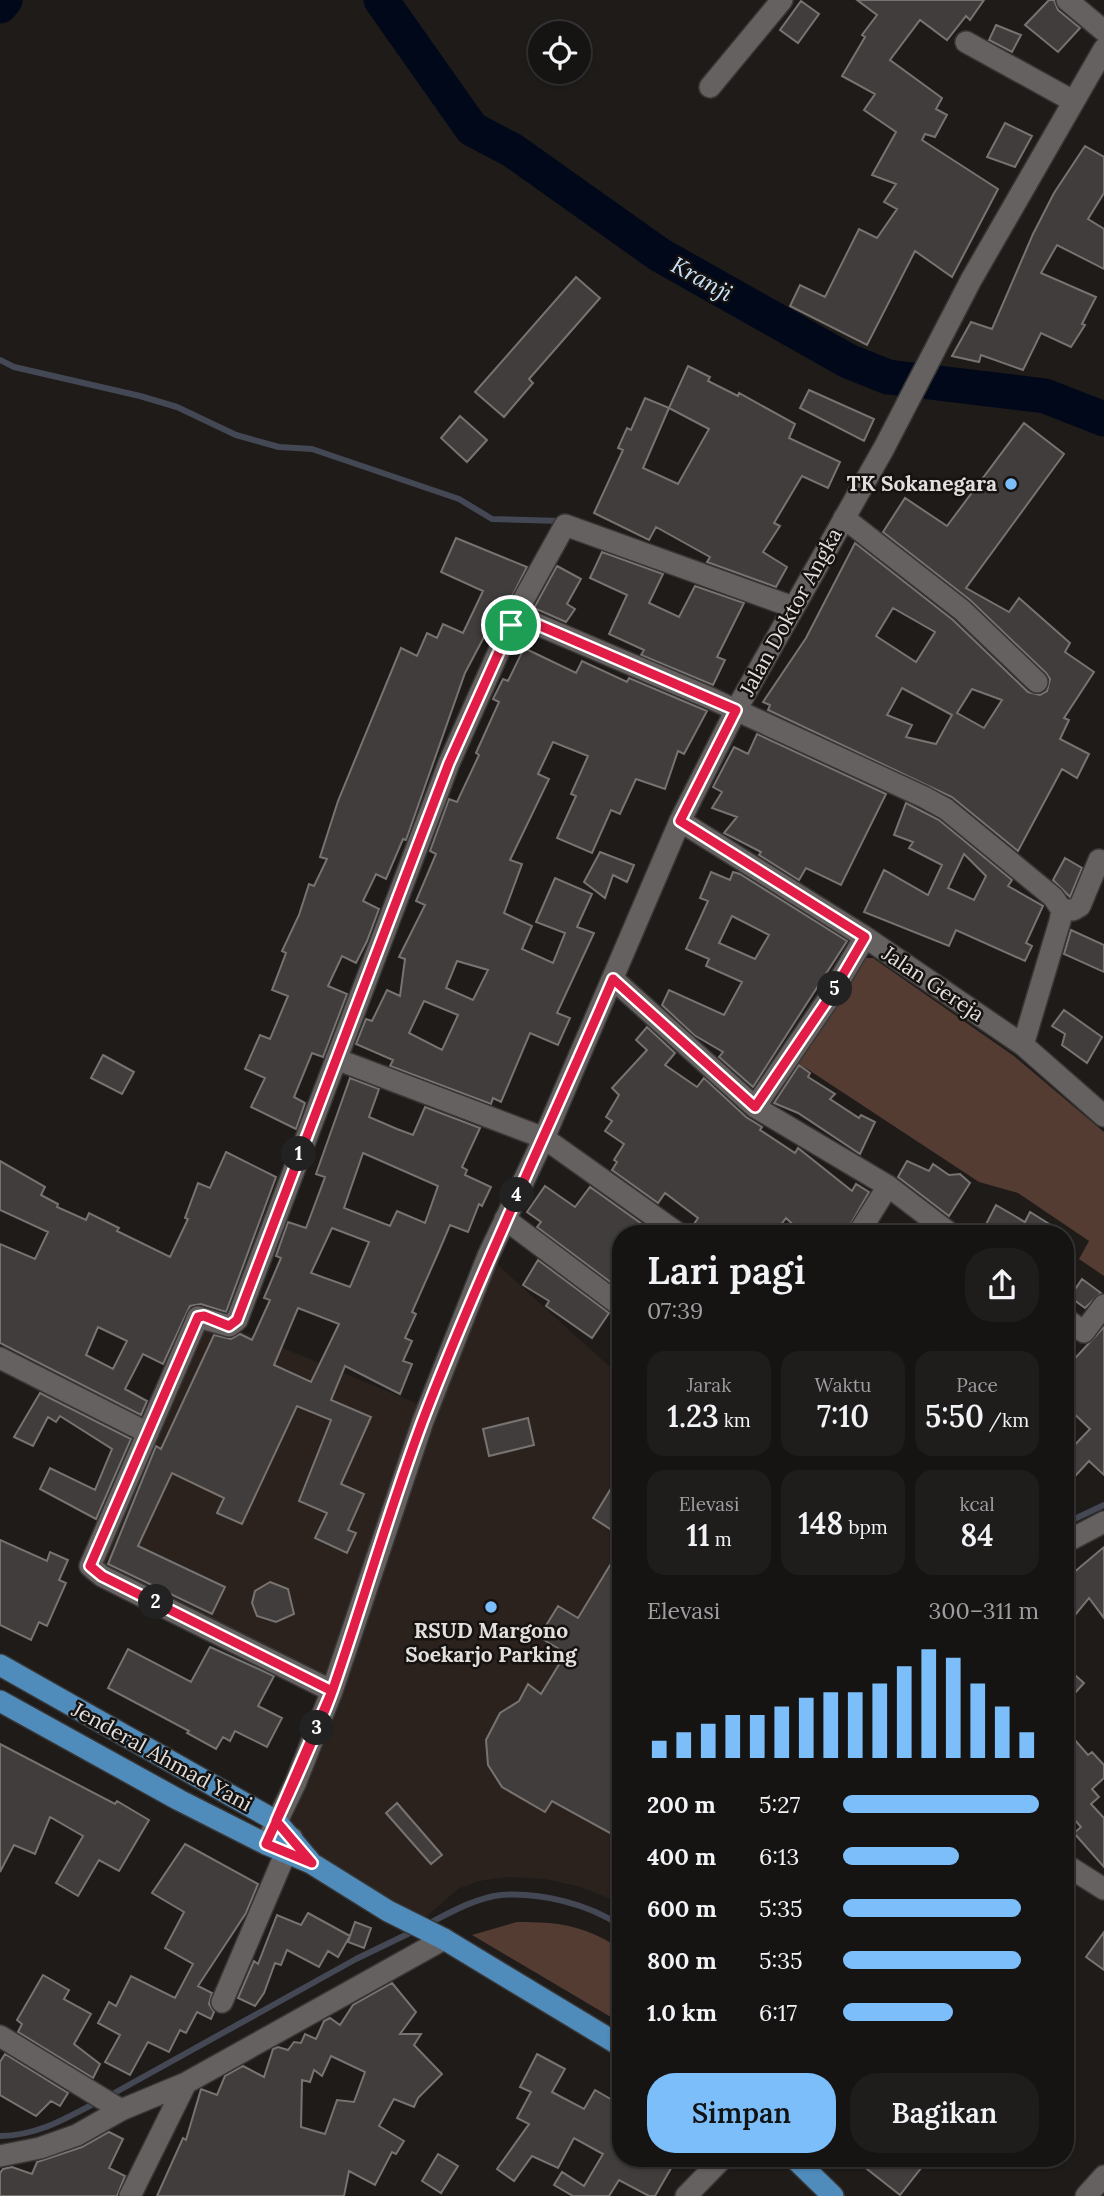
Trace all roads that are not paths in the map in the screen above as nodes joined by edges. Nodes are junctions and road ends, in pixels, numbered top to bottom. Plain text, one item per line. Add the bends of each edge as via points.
1 (782, 0) edge
2 (1067, 0) edge
3 (1104, 31) edge
4 (966, 42) dead end
5 (1104, 49) edge
6 (710, 87) dead end
7 (1073, 101) junction
8 (844, 518) junction
9 (793, 607) junction
10 (515, 615) junction
11 (1037, 682) dead end
12 (736, 710) junction
13 (680, 821) junction
14 (1099, 860) dead end
15 (1062, 910) junction
16 (865, 937) junction
17 (613, 979) junction
18 (1023, 1045) junction
19 (336, 1059) junction
20 (755, 1107) junction
21 (1104, 1116) edge
22 (544, 1138) junction
23 (888, 1186) junction
24 (505, 1219) junction
25 (666, 1225) edge
26 (864, 1225) edge
27 (939, 1225) edge
28 (612, 1299) edge
29 (1104, 1305) edge
30 (1074, 1325) edge
31 (0, 1358) edge
32 (148, 1433) junction
33 (1104, 1522) edge
34 (1074, 1538) edge
35 (0, 1665) edge
36 (332, 1691) junction
37 (0, 1701) edge
38 (276, 1821) junction
39 (281, 1845) junction
40 (1074, 1870) edge
41 (1104, 1889) edge
42 (441, 1938) junction
43 (222, 2002) dead end
44 (0, 2036) edge
45 (612, 2041) edge
46 (186, 2082) junction
47 (115, 2105) junction
48 (0, 2156) edge
49 (714, 2167) edge
50 (806, 2167) edge
51 (1104, 2176) edge
52 (130, 2196) edge
53 (686, 2196) edge
54 (833, 2196) edge
55 (1086, 2196) edge

1 - 6 street
2 - 3 street
4 - 7 street
5 - 7 street, Jalan Doktor Angka
7 - 8 street, Jalan Doktor Angka
8 - 9 street, Jalan Doktor Angka
8 - 11 street via 962,610
9 - 10 street via 565,525
9 - 12 street, Jalan Doktor Angka
10 - 12 street
10 - 19 street via 449,763
12 - 13 street, Jalan Doktor Angka
12 - 15 street via 946,809 1053,897
13 - 16 street, Jalan Gereja
13 - 17 street, Jalan Doktor Angka
14 - 15 street via 1080,906
15 - 18 street
16 - 18 street, Jalan Gereja
16 - 20 street
17 - 20 street
17 - 22 street, Jalan Doktor Angka
18 - 21 street, Jalan Gereja
19 - 22 street
19 - 32 street via 234,1325 198,1317
20 - 23 street
22 - 24 street, Jalan Doktor Angka
22 - 25 street
23 - 26 street
23 - 27 street
24 - 28 street
24 - 36 street, Jalan Doktor Angka via 423,1421
29 - 30 street via 1084,1332
31 - 32 street
32 - 36 street via 91,1569
33 - 34 street
35 - 38 main road, Jenderal Ahmad Yani
36 - 38 street, Jalan Doktor Angka
37 - 39 main road, Jenderal Ahmad Yani
38 - 39 main road, Jenderal Ahmad Yani
39 - 42 main road, Jenderal Ahmad Yani
39 - 43 street
40 - 41 street
42 - 45 main road, Jenderal Ahmad Yani
42 - 46 street
44 - 47 street
46 - 47 street
46 - 52 street
47 - 48 street via 77,2135
49 - 53 street
50 - 54 main road
51 - 55 street

